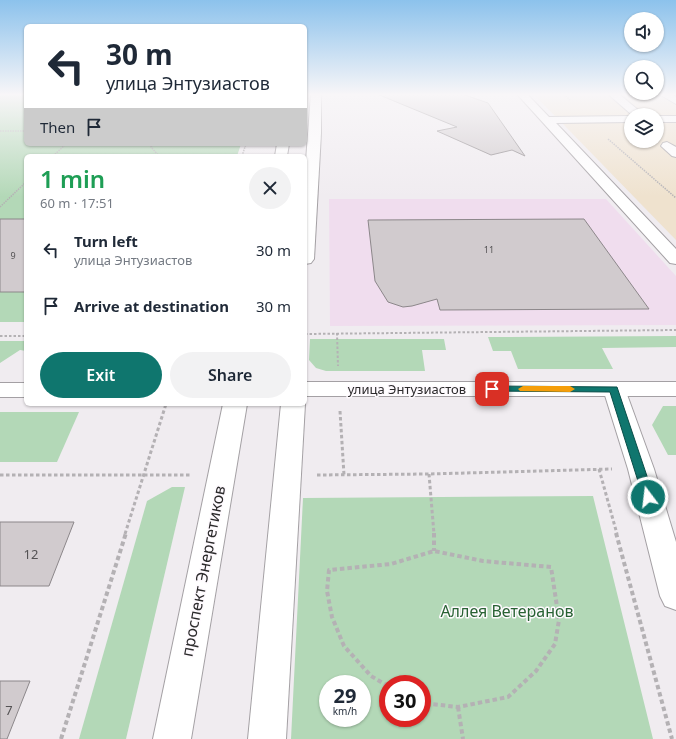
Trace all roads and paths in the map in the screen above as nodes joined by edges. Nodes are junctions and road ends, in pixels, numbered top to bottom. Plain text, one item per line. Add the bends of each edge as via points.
1 (555, 128) edge
2 (598, 128) edge
3 (0, 131) edge
4 (24, 131) edge
5 (310, 134) edge
6 (64, 146) edge
7 (152, 146) edge
8 (55, 154) edge
9 (158, 154) edge
10 (24, 184) edge
11 (676, 198) edge
12 (0, 207) edge
13 (307, 209) edge
14 (669, 243) edge
15 (676, 259) edge
16 (676, 330) edge
17 (307, 334) edge
18 (24, 335) edge
19 (0, 336) edge
20 (307, 389) edge
21 (614, 389) junction
22 (676, 389) edge
23 (0, 390) edge
24 (24, 390) edge
25 (165, 406) edge
26 (235, 406) edge
27 (293, 406) edge
28 (599, 469) junction
29 (640, 469) junction
30 (144, 474) junction
31 (429, 474) junction
32 (0, 475) edge
33 (221, 475) junction
34 (288, 475) junction
35 (434, 551) junction
36 (676, 596) edge
37 (379, 681) edge
38 (431, 704) edge
39 (458, 707) junction
40 (61, 739) edge
41 (172, 739) edge
42 (267, 739) edge
43 (463, 739) edge
44 (672, 739) edge

1 - 14 main road
2 - 11 path
3 - 4 path
5 - 13 main road
6 - 8 path
7 - 9 path
10 - 12 path
14 - 15 main road
16 - 17 path
18 - 19 path
20 - 21 main road, улица Энтузиастов
21 - 22 main road, улица Энтузиастов
21 - 29 main road
23 - 24 main road
25 - 30 path
26 - 33 main road, проспект Энергетиков
27 - 34 main road
28 - 29 path
28 - 31 path
28 - 44 path
29 - 36 main road
30 - 32 path
30 - 33 path
30 - 40 path
31 - 34 path
31 - 35 path
33 - 41 main road, проспект Энергетиков
34 - 42 main road
35 - 37 path via 391,564 329,570 328,598 332,617 344,646 371,676
35 - 39 path via 484,561 550,567 554,584 559,620 555,644 536,671 508,697
38 - 39 path
39 - 43 path

